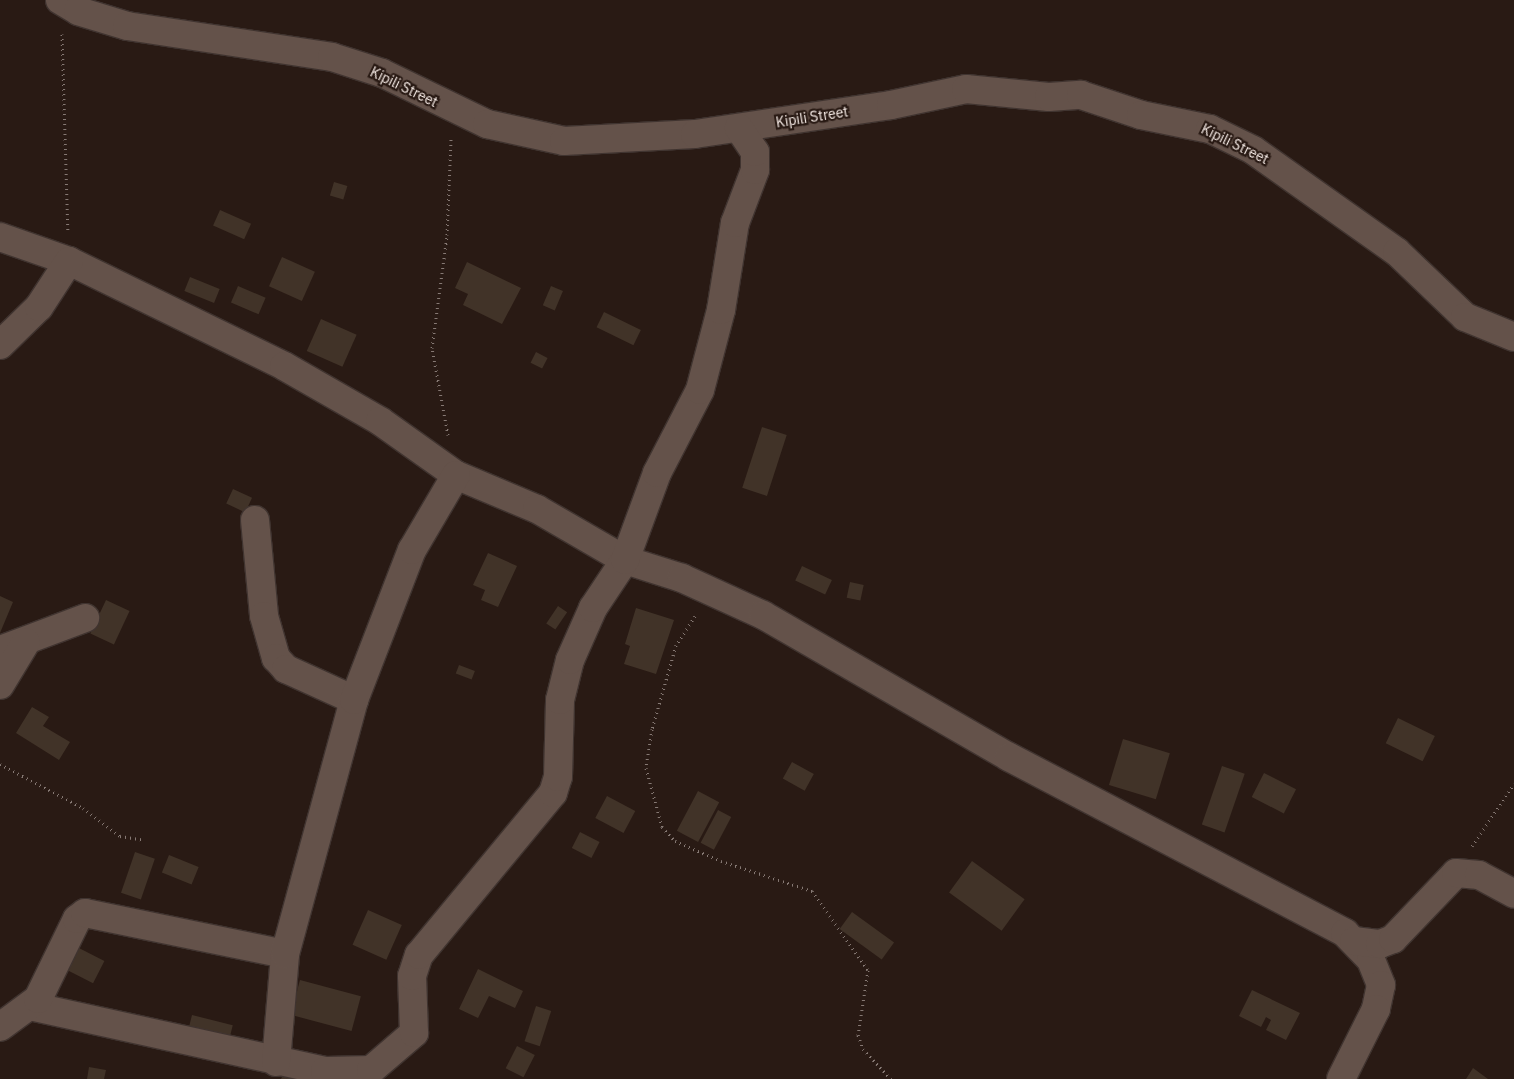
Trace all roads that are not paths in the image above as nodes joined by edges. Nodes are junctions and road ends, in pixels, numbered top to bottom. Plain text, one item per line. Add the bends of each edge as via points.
1 (60, 0) edge
2 (739, 128) junction
3 (0, 237) edge
4 (69, 261) junction
5 (1514, 337) edge
6 (0, 345) edge
7 (456, 474) junction
8 (255, 520) dead end
9 (626, 560) junction
10 (85, 618) dead end
11 (26, 642) junction
12 (0, 650) edge
13 (0, 685) edge
14 (354, 700) junction
15 (1514, 894) edge
16 (1354, 941) junction
17 (285, 954) junction
18 (30, 1006) junction
19 (0, 1027) edge
20 (276, 1062) junction
21 (1341, 1079) edge

1 - 2 street, Kipili Street via 128,26 332,57 382,73 452,110 487,124 590,143
2 - 5 street, Kipili Street via 975,89 1049,97 1081,95 1141,115 1195,124 1266,158 1397,252 1465,317
2 - 9 street via 754,152 755,170 735,223 708,365 657,473
3 - 4 street
4 - 6 street via 39,307
4 - 7 street via 301,375 380,422
7 - 9 street via 537,509
7 - 14 street via 412,550
8 - 14 street via 264,616 276,658 286,669
9 - 16 street via 711,591 878,678 1009,758 1292,902
9 - 20 street via 593,608 570,660 560,700 558,777 553,793 419,955 412,976 414,1033 371,1070 325,1071
10 - 11 street
11 - 12 street
11 - 13 street
14 - 17 street
15 - 16 street via 1479,875 1452,875 1415,920 1393,939 1380,944
16 - 21 street via 1375,966 1381,985 1376,1009
17 - 18 street via 89,912 77,919 43,991
17 - 20 street
18 - 19 street
18 - 20 street

